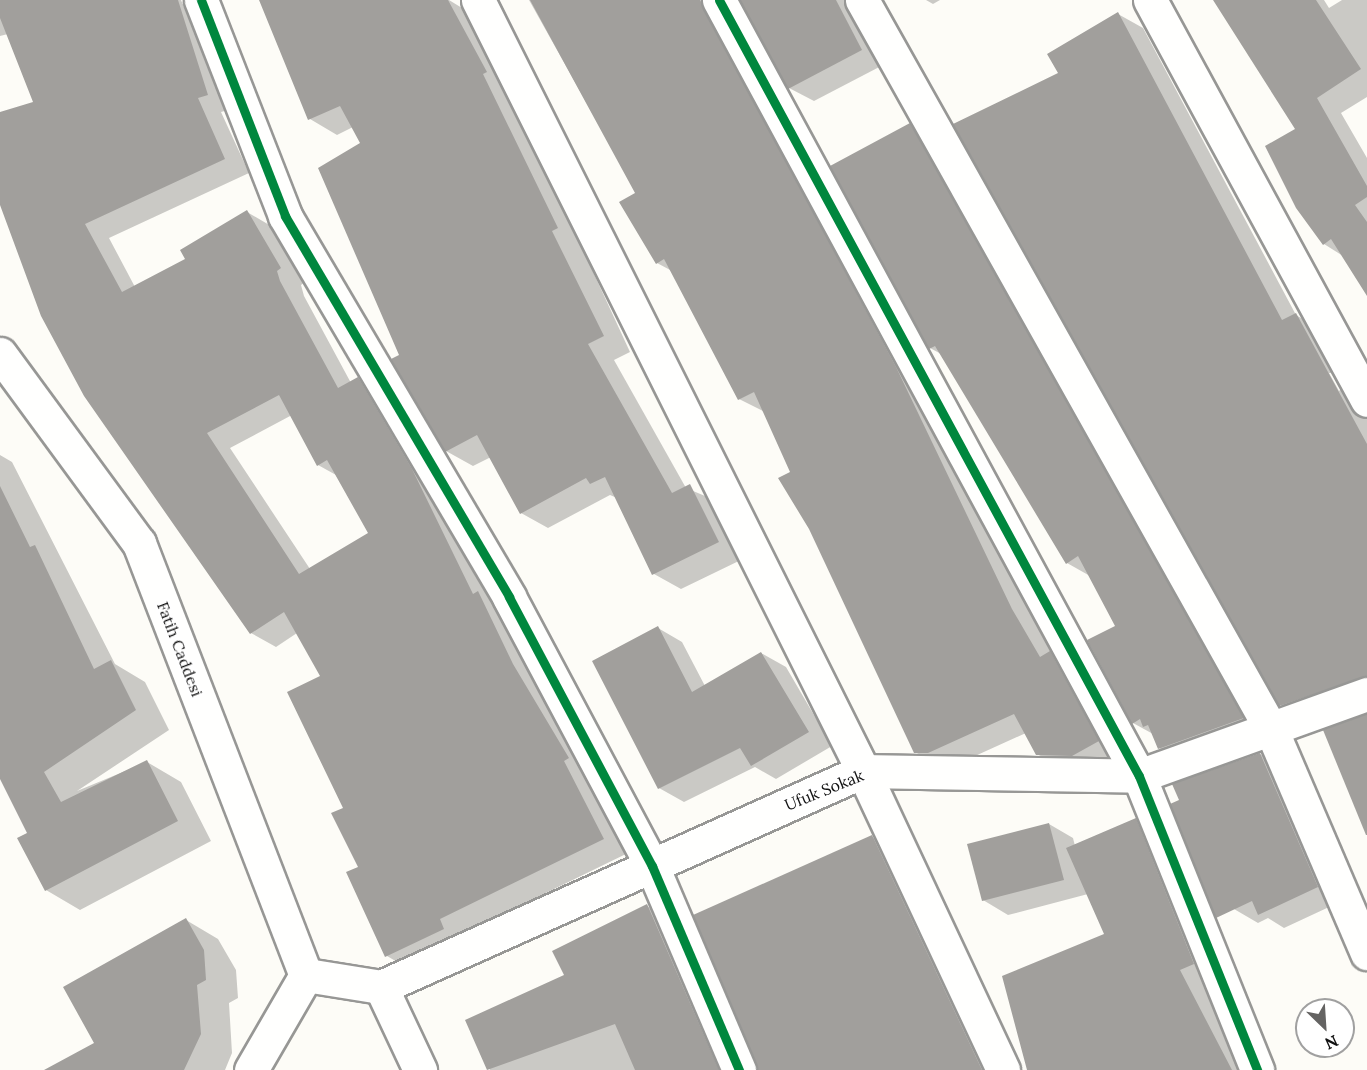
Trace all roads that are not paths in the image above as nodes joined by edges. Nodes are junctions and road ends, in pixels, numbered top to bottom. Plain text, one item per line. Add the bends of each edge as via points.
1 (201, 0) edge
2 (478, 0) edge
3 (719, 0) edge
4 (862, 0) edge
5 (1150, 0) edge
6 (0, 354) edge
7 (1367, 400) edge
8 (1367, 694) edge
9 (1271, 729) junction
10 (863, 771) junction
11 (1139, 777) junction
12 (652, 866) junction
13 (1367, 953) edge
14 (306, 975) junction
15 (381, 987) junction
16 (251, 1070) edge
17 (420, 1070) edge
18 (739, 1070) edge
19 (1003, 1070) edge
20 (1257, 1070) edge

1 - 12 street via 285,216 509,597
2 - 10 street
3 - 11 street
4 - 9 street
5 - 7 street
6 - 14 street, Fatih Caddesi via 139,543
8 - 9 street, Ufuk Sokak
9 - 11 street, Ufuk Sokak
9 - 13 street
10 - 11 street, Ufuk Sokak
10 - 12 street, Ufuk Sokak
10 - 19 street
11 - 20 street
12 - 15 street, Ufuk Sokak
12 - 18 street
14 - 15 street
14 - 16 street
15 - 17 street

